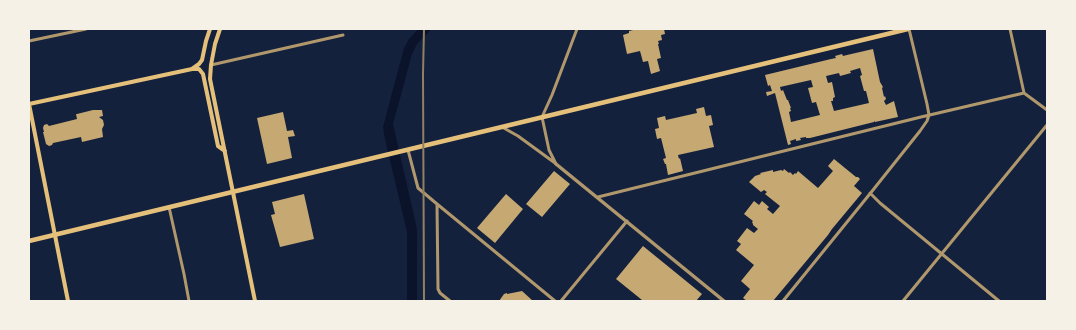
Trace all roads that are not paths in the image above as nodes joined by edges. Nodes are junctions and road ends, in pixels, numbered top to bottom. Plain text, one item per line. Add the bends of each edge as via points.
1 (86, 29) edge
2 (210, 29) edge
3 (220, 29) edge
4 (577, 29) edge
5 (909, 29) edge
6 (1010, 29) edge
7 (344, 35) dead end
8 (29, 41) edge
9 (210, 65) junction
10 (192, 69) junction
11 (1024, 93) junction
12 (29, 104) edge
13 (1047, 110) edge
14 (929, 115) junction
15 (542, 117) junction
16 (1047, 125) edge
17 (502, 127) junction
18 (34, 130) junction
19 (29, 131) edge
20 (408, 150) junction
21 (225, 152) junction
22 (556, 164) junction
23 (233, 191) junction
24 (870, 193) junction
25 (598, 197) junction
26 (437, 204) junction
27 (169, 207) junction
28 (627, 221) junction
29 (54, 235) junction
30 (29, 241) edge
31 (942, 254) junction
32 (68, 301) edge
33 (189, 301) edge
34 (255, 301) edge
35 (450, 301) edge
36 (555, 301) edge
37 (561, 301) edge
38 (724, 301) edge
39 (783, 301) edge
40 (903, 301) edge
41 (999, 301) edge

1 - 8 street
2 - 10 main road via 202,60
3 - 9 main road
4 - 15 street
5 - 14 street
5 - 15 main road
6 - 11 street
7 - 9 street
9 - 21 main road via 210,79
10 - 12 main road
10 - 21 main road via 199,69 203,74 218,146
11 - 13 street
11 - 14 street
12 - 18 main road
14 - 24 street via 920,131
14 - 25 street
15 - 17 main road
15 - 22 street via 549,150
16 - 31 street
17 - 20 main road
17 - 22 street
18 - 19 street
18 - 29 main road
20 - 23 main road
20 - 26 street via 417,186
21 - 23 main road
22 - 25 street
23 - 27 main road
23 - 34 main road
24 - 31 street
24 - 39 street
25 - 28 street
26 - 35 street via 438,289
26 - 36 street
27 - 29 main road
27 - 33 street
28 - 37 street
28 - 38 street
29 - 30 main road
29 - 32 main road
31 - 40 street
31 - 41 street

